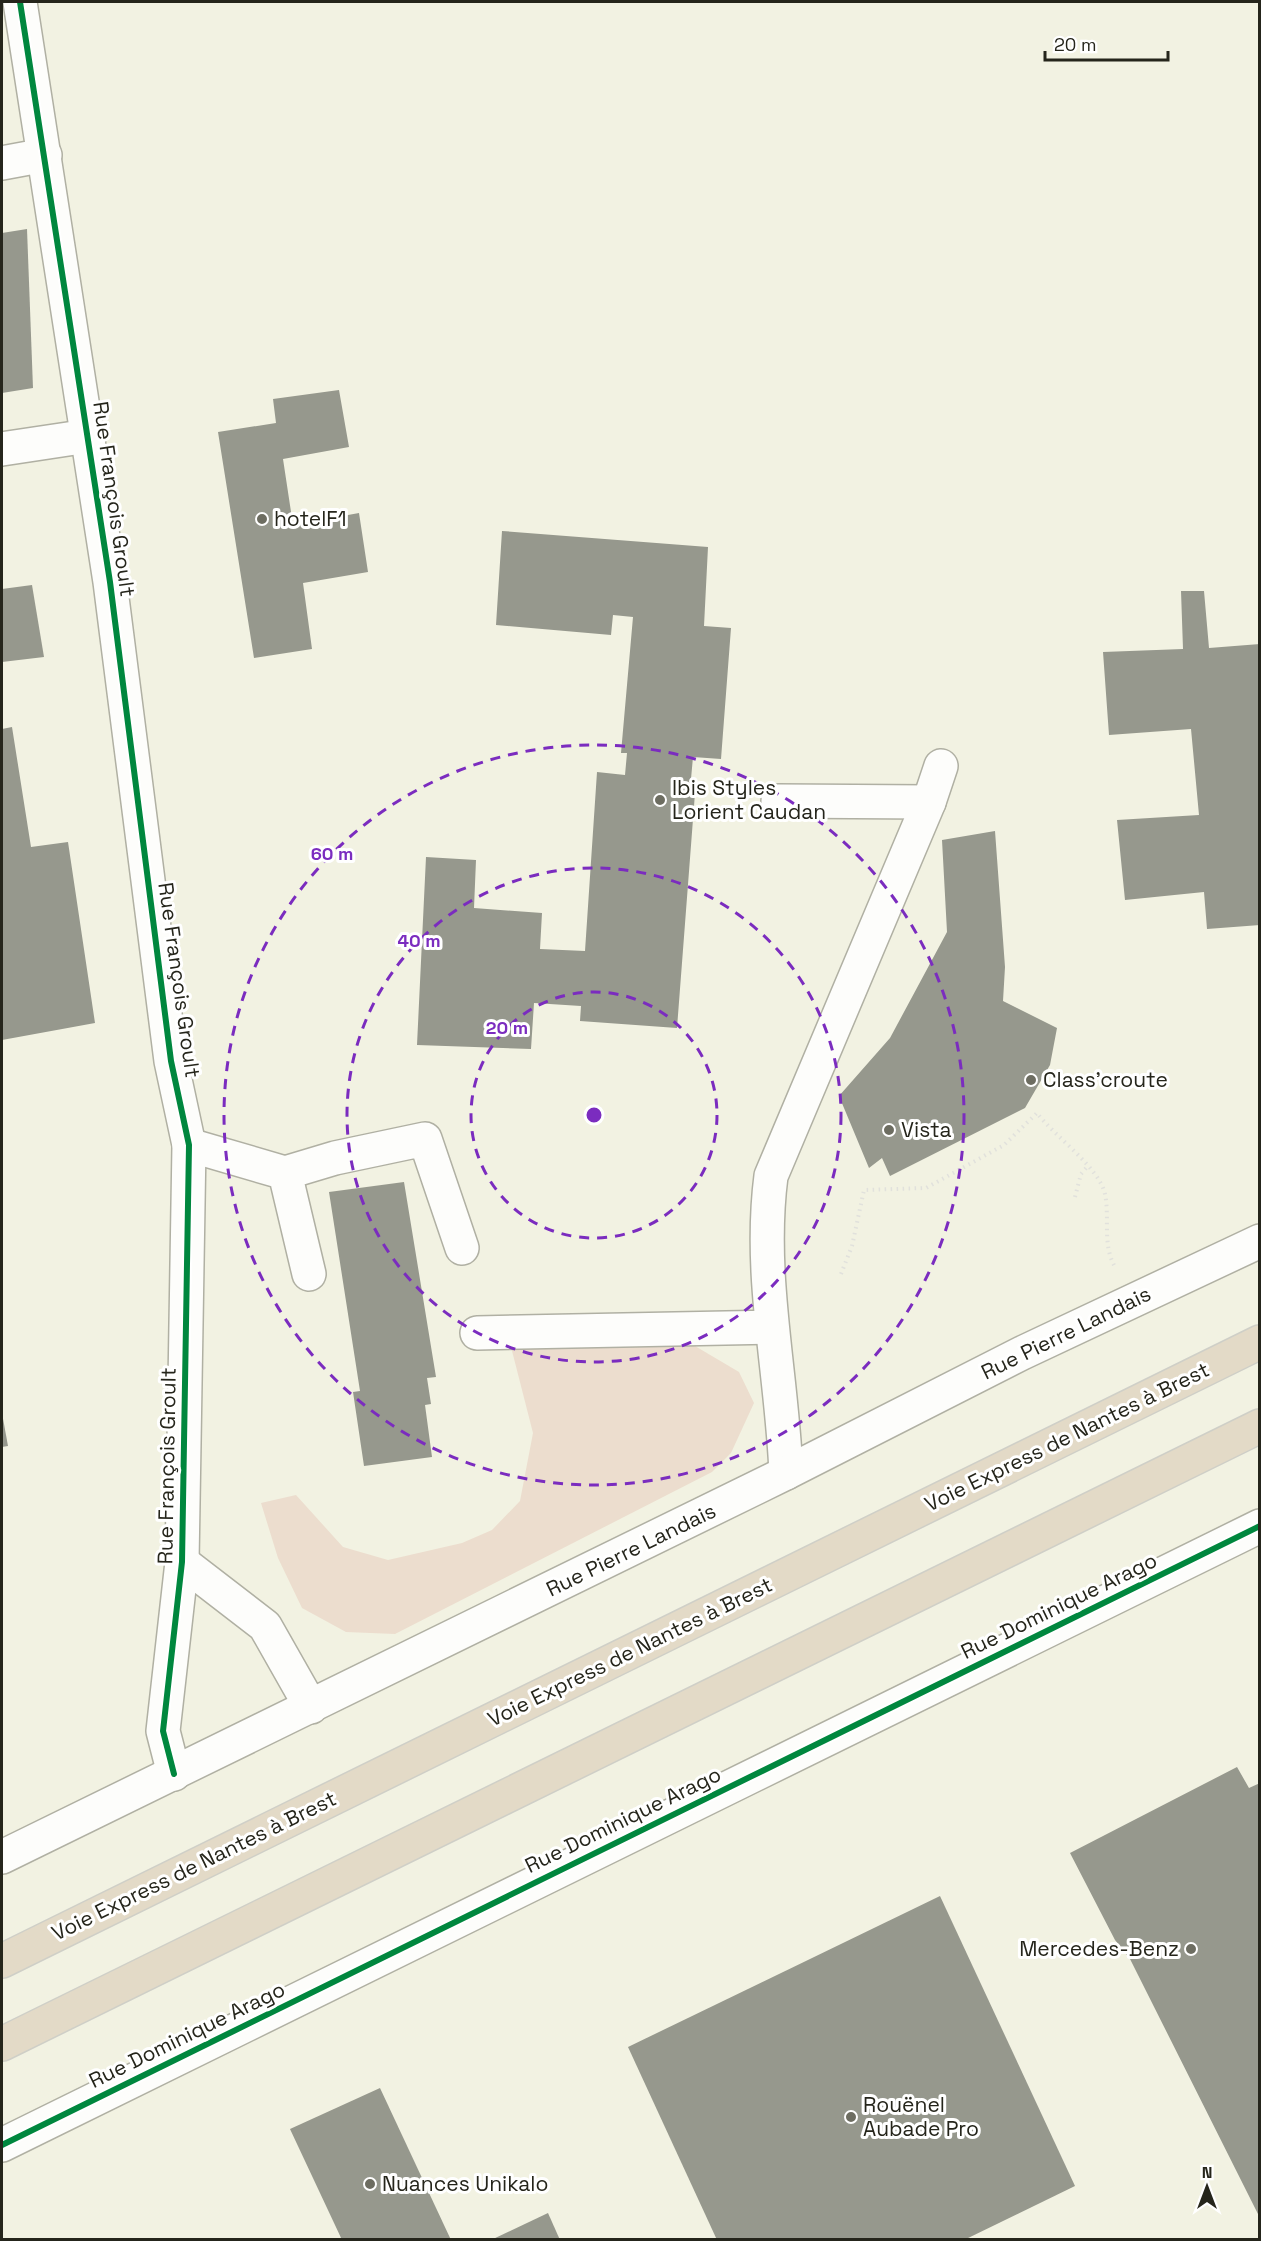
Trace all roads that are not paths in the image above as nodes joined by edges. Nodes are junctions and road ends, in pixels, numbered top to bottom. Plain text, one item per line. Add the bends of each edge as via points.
1 (20, 2) edge
2 (45, 155) junction
3 (2, 163) edge
4 (88, 436) junction
5 (2, 449) edge
6 (941, 766) dead end
7 (778, 801) dead end
8 (929, 802) junction
9 (189, 1145) junction
10 (285, 1173) junction
11 (1260, 1241) edge
12 (462, 1248) dead end
13 (309, 1274) dead end
14 (771, 1326) junction
15 (477, 1333) dead end
16 (1260, 1342) edge
17 (1260, 1426) edge
18 (786, 1473) junction
19 (1260, 1526) edge
20 (182, 1562) junction
21 (311, 1707) junction
22 (174, 1774) junction
23 (2, 1857) edge
24 (2, 1961) edge
25 (2, 2044) edge
26 (2, 2145) edge

1 - 2 street, Rue François Groult
2 - 3 street
2 - 4 street, Rue François Groult
4 - 5 street
4 - 9 street, Rue François Groult via 171,1061
6 - 8 street
7 - 8 street
8 - 14 street via 771,1176 766,1216
9 - 10 street
9 - 20 street, Rue François Groult
10 - 12 street via 425,1139
10 - 13 street
11 - 18 street, Rue Pierre Landais via 1132,1300
14 - 15 street
14 - 18 street
16 - 24 highway, Voie Express de Nantes à Brest
17 - 25 highway
18 - 21 street, Rue Pierre Landais
19 - 26 street, Rue Dominique Arago
20 - 21 street via 265,1626
20 - 22 street, Rue François Groult via 163,1731
21 - 22 street, Rue Pierre Landais
22 - 23 street, Rue Pierre Landais

